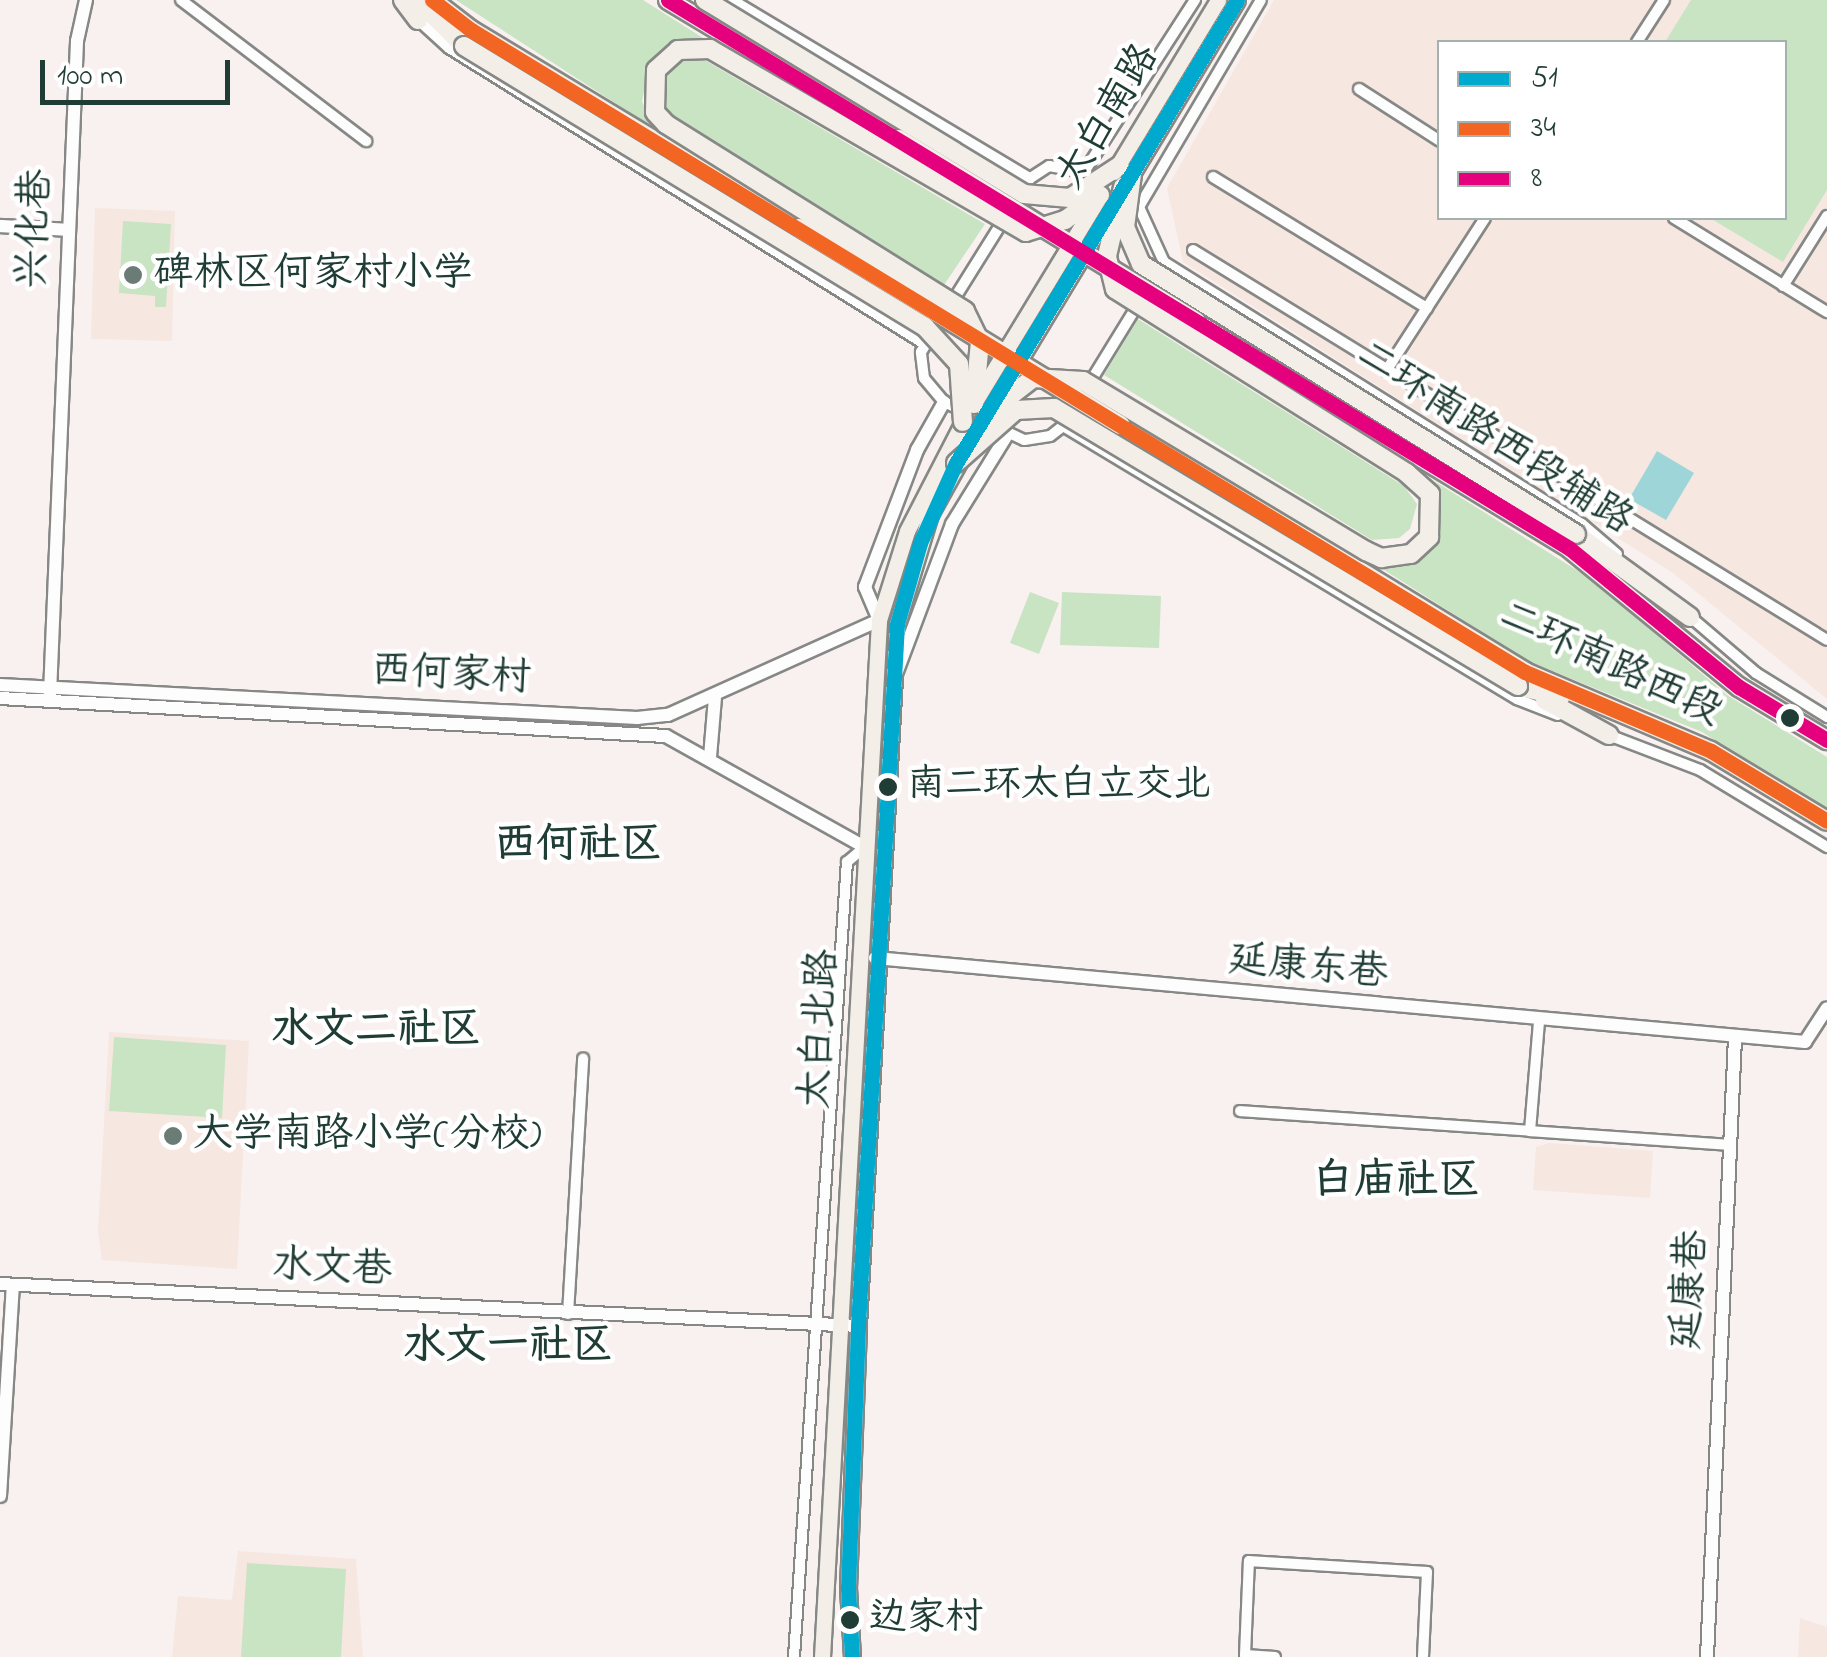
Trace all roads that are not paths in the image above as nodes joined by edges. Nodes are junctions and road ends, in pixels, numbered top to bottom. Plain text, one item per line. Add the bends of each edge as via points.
1 (86, 0) edge
2 (181, 0) edge
3 (395, 0) edge
4 (403, 0) edge
5 (418, 0) edge
6 (432, 0) edge
7 (668, 0) edge
8 (705, 0) edge
9 (730, 0) edge
10 (1195, 0) edge
11 (1218, 0) edge
12 (1237, 0) edge
13 (1261, 0) edge
14 (1664, 0) edge
15 (418, 20) junction
16 (467, 38) junction
17 (1638, 40) edge
18 (742, 64) junction
19 (782, 68) junction
20 (1359, 89) dead end
21 (795, 98) junction
22 (687, 138) junction
23 (1437, 139) edge
24 (366, 142) dead end
25 (1084, 172) junction
26 (1125, 176) junction
27 (1213, 177) dead end
28 (717, 178) junction
29 (1028, 179) junction
30 (766, 186) junction
31 (1100, 195) junction
32 (1139, 207) junction
33 (1827, 216) edge
34 (1484, 220) edge
35 (1677, 220) edge
36 (0, 226) edge
37 (69, 230) junction
38 (1192, 250) dead end
39 (1164, 262) junction
40 (1783, 286) junction
41 (1427, 308) junction
42 (1827, 312) edge
43 (923, 343) junction
44 (1386, 371) junction
45 (944, 402) junction
46 (976, 417) junction
47 (1063, 426) junction
48 (1340, 431) junction
49 (1376, 432) junction
50 (1006, 436) junction
51 (956, 463) junction
52 (1391, 463) junction
53 (1282, 501) junction
54 (1313, 539) junction
55 (1572, 541) junction
56 (1351, 543) junction
57 (1690, 617) junction
58 (879, 620) junction
59 (1827, 640) edge
60 (1521, 679) junction
61 (0, 685) edge
62 (892, 685) junction
63 (50, 694) junction
64 (0, 698) edge
65 (716, 698) junction
66 (1827, 717) edge
67 (1609, 735) junction
68 (1827, 740) edge
69 (710, 756) junction
70 (1827, 821) edge
71 (865, 847) junction
72 (1827, 847) edge
73 (874, 958) junction
74 (1827, 1008) edge
75 (1539, 1021) junction
76 (1735, 1037) junction
77 (583, 1058) dead end
78 (1240, 1111) dead end
79 (1530, 1131) junction
80 (1730, 1145) junction
81 (6, 1285) edge
82 (568, 1314) junction
83 (818, 1324) junction
84 (836, 1325) junction
85 (858, 1326) junction
86 (0, 1496) edge
87 (794, 1657) edge
88 (822, 1657) edge
89 (852, 1657) edge
90 (1275, 1657) edge
91 (1423, 1657) edge
92 (1707, 1657) edge

1 - 37 street, 兴化巷 via 77,41
2 - 24 street
3 - 15 street
4 - 15 highway
5 - 16 highway
6 - 16 highway
7 - 19 highway
8 - 26 highway, bridge via 1024,194 1070,198
9 - 29 street
10 - 25 street
11 - 26 main road, 太白南路, bridge
12 - 26 main road, 太白南路, bridge
13 - 32 street
14 - 17 street
15 - 43 street via 448,48
16 - 28 highway
16 - 46 highway, bridge via 925,327 959,364
18 - 19 highway
18 - 21 highway, bridge
18 - 22 highway, bridge via 694,47 670,55 656,70 655,112
19 - 21 highway
19 - 49 highway, bridge
20 - 23 street
21 - 31 highway, bridge via 1010,226 1050,227
22 - 28 highway
22 - 30 highway, bridge
25 - 29 street via 1050,166
25 - 32 street
26 - 31 main road, 太白南路, bridge
26 - 46 main road, 太白南路, bridge
26 - 48 highway, bridge via 1106,256 1115,289
26 - 55 highway, bridge via 1126,228 1140,264
27 - 41 street
28 - 30 highway
28 - 54 highway, 二环南路西段, bridge
29 - 43 street
30 - 46 highway, bridge via 965,311 980,342
31 - 46 main road, 太白南路, bridge
32 - 39 street
33 - 40 street
34 - 41 street
35 - 40 street
36 - 37 street
37 - 63 street, 兴化巷
38 - 44 street
39 - 47 street
39 - 57 street, 二环南路西段辅路 via 1582,524
40 - 42 street
41 - 44 street
43 - 45 street via 924,378
44 - 59 street
45 - 50 street
45 - 58 street via 917,450 865,587
46 - 51 main road, 太白北路
46 - 53 highway, bridge via 1033,378 1083,381
46 - 58 main road, 太白北路 via 907,532
47 - 50 street via 1050,436
47 - 67 street via 1517,700
48 - 49 highway
48 - 52 highway, bridge
49 - 52 highway
49 - 55 highway
50 - 62 street via 952,524
51 - 60 highway, bridge via 1016,410 1054,408
51 - 62 main road, 太白北路 via 910,570
52 - 56 highway, bridge via 1430,494 1429,537 1411,554 1382,558
53 - 54 highway
53 - 56 highway, bridge
54 - 56 highway
54 - 60 highway, 二环南路西段
55 - 57 highway
55 - 68 highway, 二环南路西段 via 1739,687
57 - 66 street, 二环南路西段辅路 via 1756,674
58 - 65 street, 西何家村
58 - 71 main road, 太白北路
60 - 67 highway
60 - 70 highway, 二环南路西段 via 1711,750
61 - 63 street, 西何家村
62 - 73 main road, 太白北路
63 - 64 street, 西何家村
63 - 65 street, 西何家村 via 637,718
63 - 69 street, 西何家村 via 629,732 666,736
65 - 69 street
67 - 72 street via 1700,770
69 - 71 street, 西何家村
71 - 83 street via 846,862
71 - 84 main road, 太白北路
73 - 75 street, 延康东巷
73 - 85 main road, 太白北路
74 - 76 street via 1804,1042
75 - 76 street, 延康东巷
75 - 79 street
76 - 80 street, 延康巷
77 - 82 street
78 - 79 street
79 - 80 street
80 - 92 street, 延康巷
81 - 82 street, 水文巷
81 - 86 street, 水文巷
82 - 83 street, 水文巷
83 - 84 street, 水文巷
83 - 87 street
84 - 85 street, 水文巷
84 - 88 main road, 太白北路
85 - 89 main road, 太白北路 via 848,1588
90 - 91 street via 1245,1655 1248,1561 1427,1572

